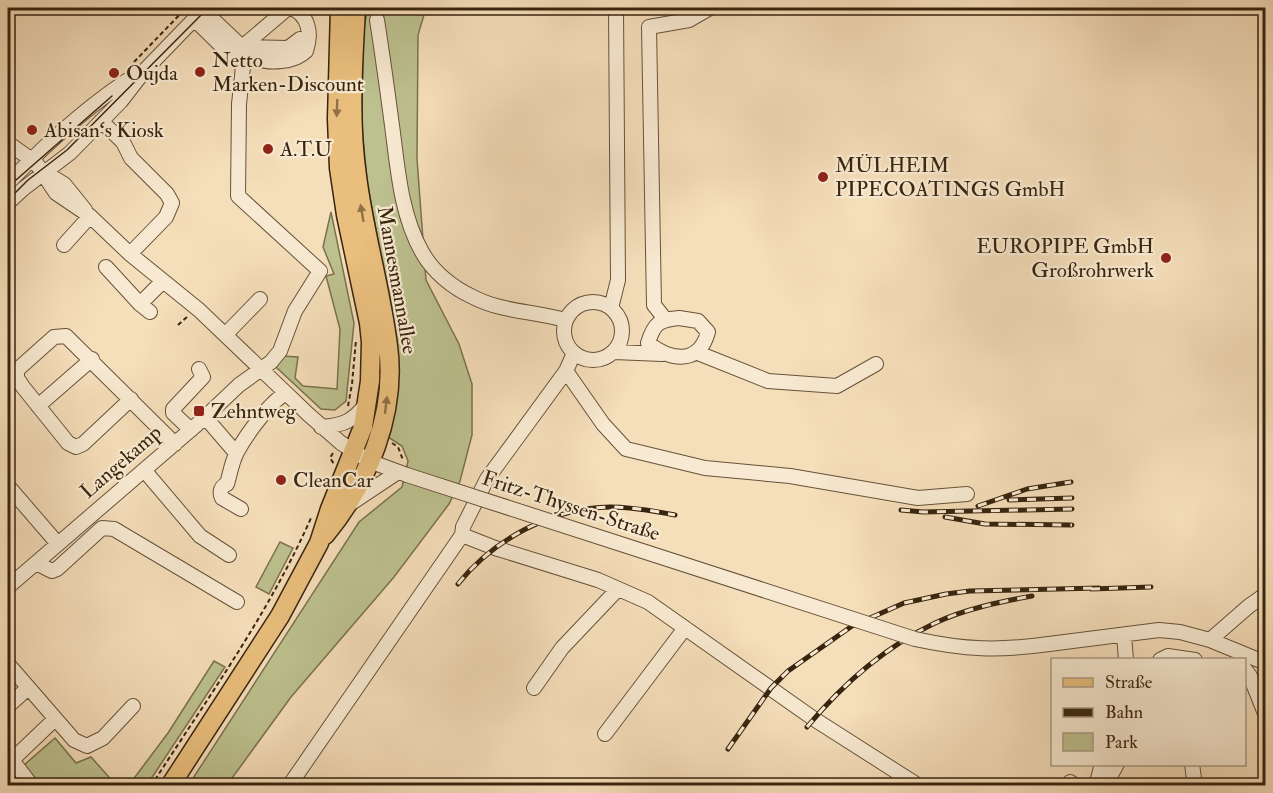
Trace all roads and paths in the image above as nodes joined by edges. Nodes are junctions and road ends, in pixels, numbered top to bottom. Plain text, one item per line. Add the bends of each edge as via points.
1 (289, 8) edge
2 (340, 8) edge
3 (356, 8) edge
4 (616, 8) edge
5 (710, 8) edge
6 (197, 11) edge
7 (691, 14) edge
8 (377, 20) dead end
9 (300, 39) dead end
10 (242, 47) junction
11 (139, 66) junction
12 (101, 121) junction
13 (8, 143) edge
14 (39, 167) junction
15 (8, 183) edge
16 (8, 203) edge
17 (90, 216) junction
18 (64, 245) dead end
19 (130, 254) junction
20 (106, 267) dead end
21 (163, 280) junction
22 (260, 299) dead end
23 (611, 308) junction
24 (188, 316) dead end
25 (665, 319) junction
26 (565, 320) junction
27 (178, 325) dead end
28 (225, 335) junction
29 (614, 352) junction
30 (574, 353) junction
31 (698, 353) junction
32 (662, 354) junction
33 (92, 359) junction
34 (876, 364) dead end
35 (200, 369) dead end
36 (261, 369) junction
37 (566, 372) junction
38 (286, 393) junction
39 (131, 399) junction
40 (368, 402) junction
41 (38, 406) junction
42 (205, 417) junction
43 (321, 427) junction
44 (190, 430) junction
45 (175, 444) junction
46 (355, 452) junction
47 (236, 453) junction
48 (335, 465) dead end
49 (144, 470) junction
50 (403, 473) junction
51 (8, 486) edge
52 (967, 494) dead end
53 (348, 505) junction
54 (242, 506) dead end
55 (312, 515) dead end
56 (462, 535) junction
57 (318, 543) junction
58 (58, 544) junction
59 (229, 555) dead end
60 (36, 563) junction
61 (8, 587) edge
62 (618, 589) junction
63 (1266, 594) edge
64 (237, 602) dead end
65 (685, 628) junction
66 (1124, 635) junction
67 (1210, 640) junction
68 (1126, 658) edge
69 (1164, 658) edge
70 (1181, 658) edge
71 (1266, 663) edge
72 (8, 664) edge
73 (1248, 672) edge
74 (28, 688) junction
75 (534, 688) dead end
76 (8, 706) edge
77 (133, 706) dead end
78 (1266, 716) edge
79 (55, 719) junction
80 (605, 734) dead end
81 (1102, 766) edge
82 (1116, 766) edge
83 (1192, 766) edge
84 (32, 786) edge
85 (151, 786) edge
86 (170, 786) edge
87 (289, 786) edge
88 (919, 786) edge
89 (1096, 786) edge
90 (1106, 786) edge
91 (1195, 786) edge

1 - 10 street
1 - 10 street via 308,25 309,44 301,56 294,60 261,60
2 -> 40 main road, Mannesmannallee via 339,168 369,323
46 -> 3 main road, Mannesmannallee via 379,438 389,377 388,347 356,172
4 - 23 street via 618,280
5 - 7 street
6 - 10 street via 231,26
6 - 11 street
6 - 11 path
6 - 36 street, Langekamp via 243,67 238,104 238,196 320,271 296,311 280,351
7 - 25 street via 649,27 654,305
8 - 26 street via 400,181 412,230 424,256 450,284 473,298
9 - 10 street via 288,48
11 - 12 street via 121,101
11 - 14 street via 56,138
12 - 14 street via 70,153
12 - 19 street via 172,203 166,217
13 - 14 street
14 - 15 street
14 - 16 street
14 - 17 street, Fritz-Thyssen-Straße via 56,193
17 - 18 street
17 - 19 street, Fritz-Thyssen-Straße
19 - 21 street, Fritz-Thyssen-Straße
20 - 21 street via 145,308
21 - 28 street, Fritz-Thyssen-Straße
22 - 28 street
23 - 26 street via 588,302 571,311
23 - 29 street via 622,329
24 - 27 path
25 - 31 street via 698,321 703,326 708,332
25 - 32 street via 652,328 648,343
26 - 30 street via 566,344
28 - 36 street, Fritz-Thyssen-Straße
29 - 30 street via 595,361
29 - 32 street
30 - 37 street
31 - 32 street via 682,357
31 - 34 street via 768,381 837,386
33 - 39 street
33 - 41 street
33 - 41 street via 66,336 54,337 17,370 16,378
35 - 44 street via 203,377 173,409
36 - 38 street, Fritz-Thyssen-Straße
36 - 42 street, Langekamp
37 - 52 street via 626,449 705,468 790,476 918,498
37 - 56 street via 487,479
38 - 43 street, Fritz-Thyssen-Straße
38 - 47 street via 272,403
39 - 41 street via 76,447 68,443
39 - 45 street
40 - 43 street via 346,423
40 - 46 main road, Mannesmannallee
42 - 44 street, Langekamp
42 - 47 street
43 - 46 street, Fritz-Thyssen-Straße
44 - 45 street, Langekamp
45 - 49 street, Langekamp
46 - 48 path via 330,458
46 - 50 street, Fritz-Thyssen-Straße
46 - 53 main road, Mannesmannallee
46 - 57 main road, Mannesmannallee
47 - 54 street via 227,484
49 - 58 street, Langekamp
49 - 59 street via 200,536
50 - 53 street
50 - 66 street, Fritz-Thyssen-Straße, bridge via 915,639 982,650 1009,650
51 - 58 street
53 - 57 main road, Mannesmannallee
55 - 85 path via 277,587
56 - 62 street
56 - 87 street
57 - 86 main road, Mannesmannallee via 280,615
58 - 60 street, Langekamp
60 - 61 street, Langekamp
60 - 64 street via 52,571 57,569 102,528 114,529
62 - 65 street via 648,602
62 - 75 street via 562,648
63 - 67 street
65 - 80 street
65 - 88 street via 814,719
66 - 67 street, Fritz-Thyssen-Straße via 1159,630
66 - 68 street
67 - 71 street, Fritz-Thyssen-Straße
69 - 70 street
72 - 74 street
73 - 78 street
74 - 76 street
74 - 79 street
77 - 79 street via 103,738 87,746 74,741
79 - 84 street via 12,760
81 - 89 street
82 - 90 street
83 - 91 street

